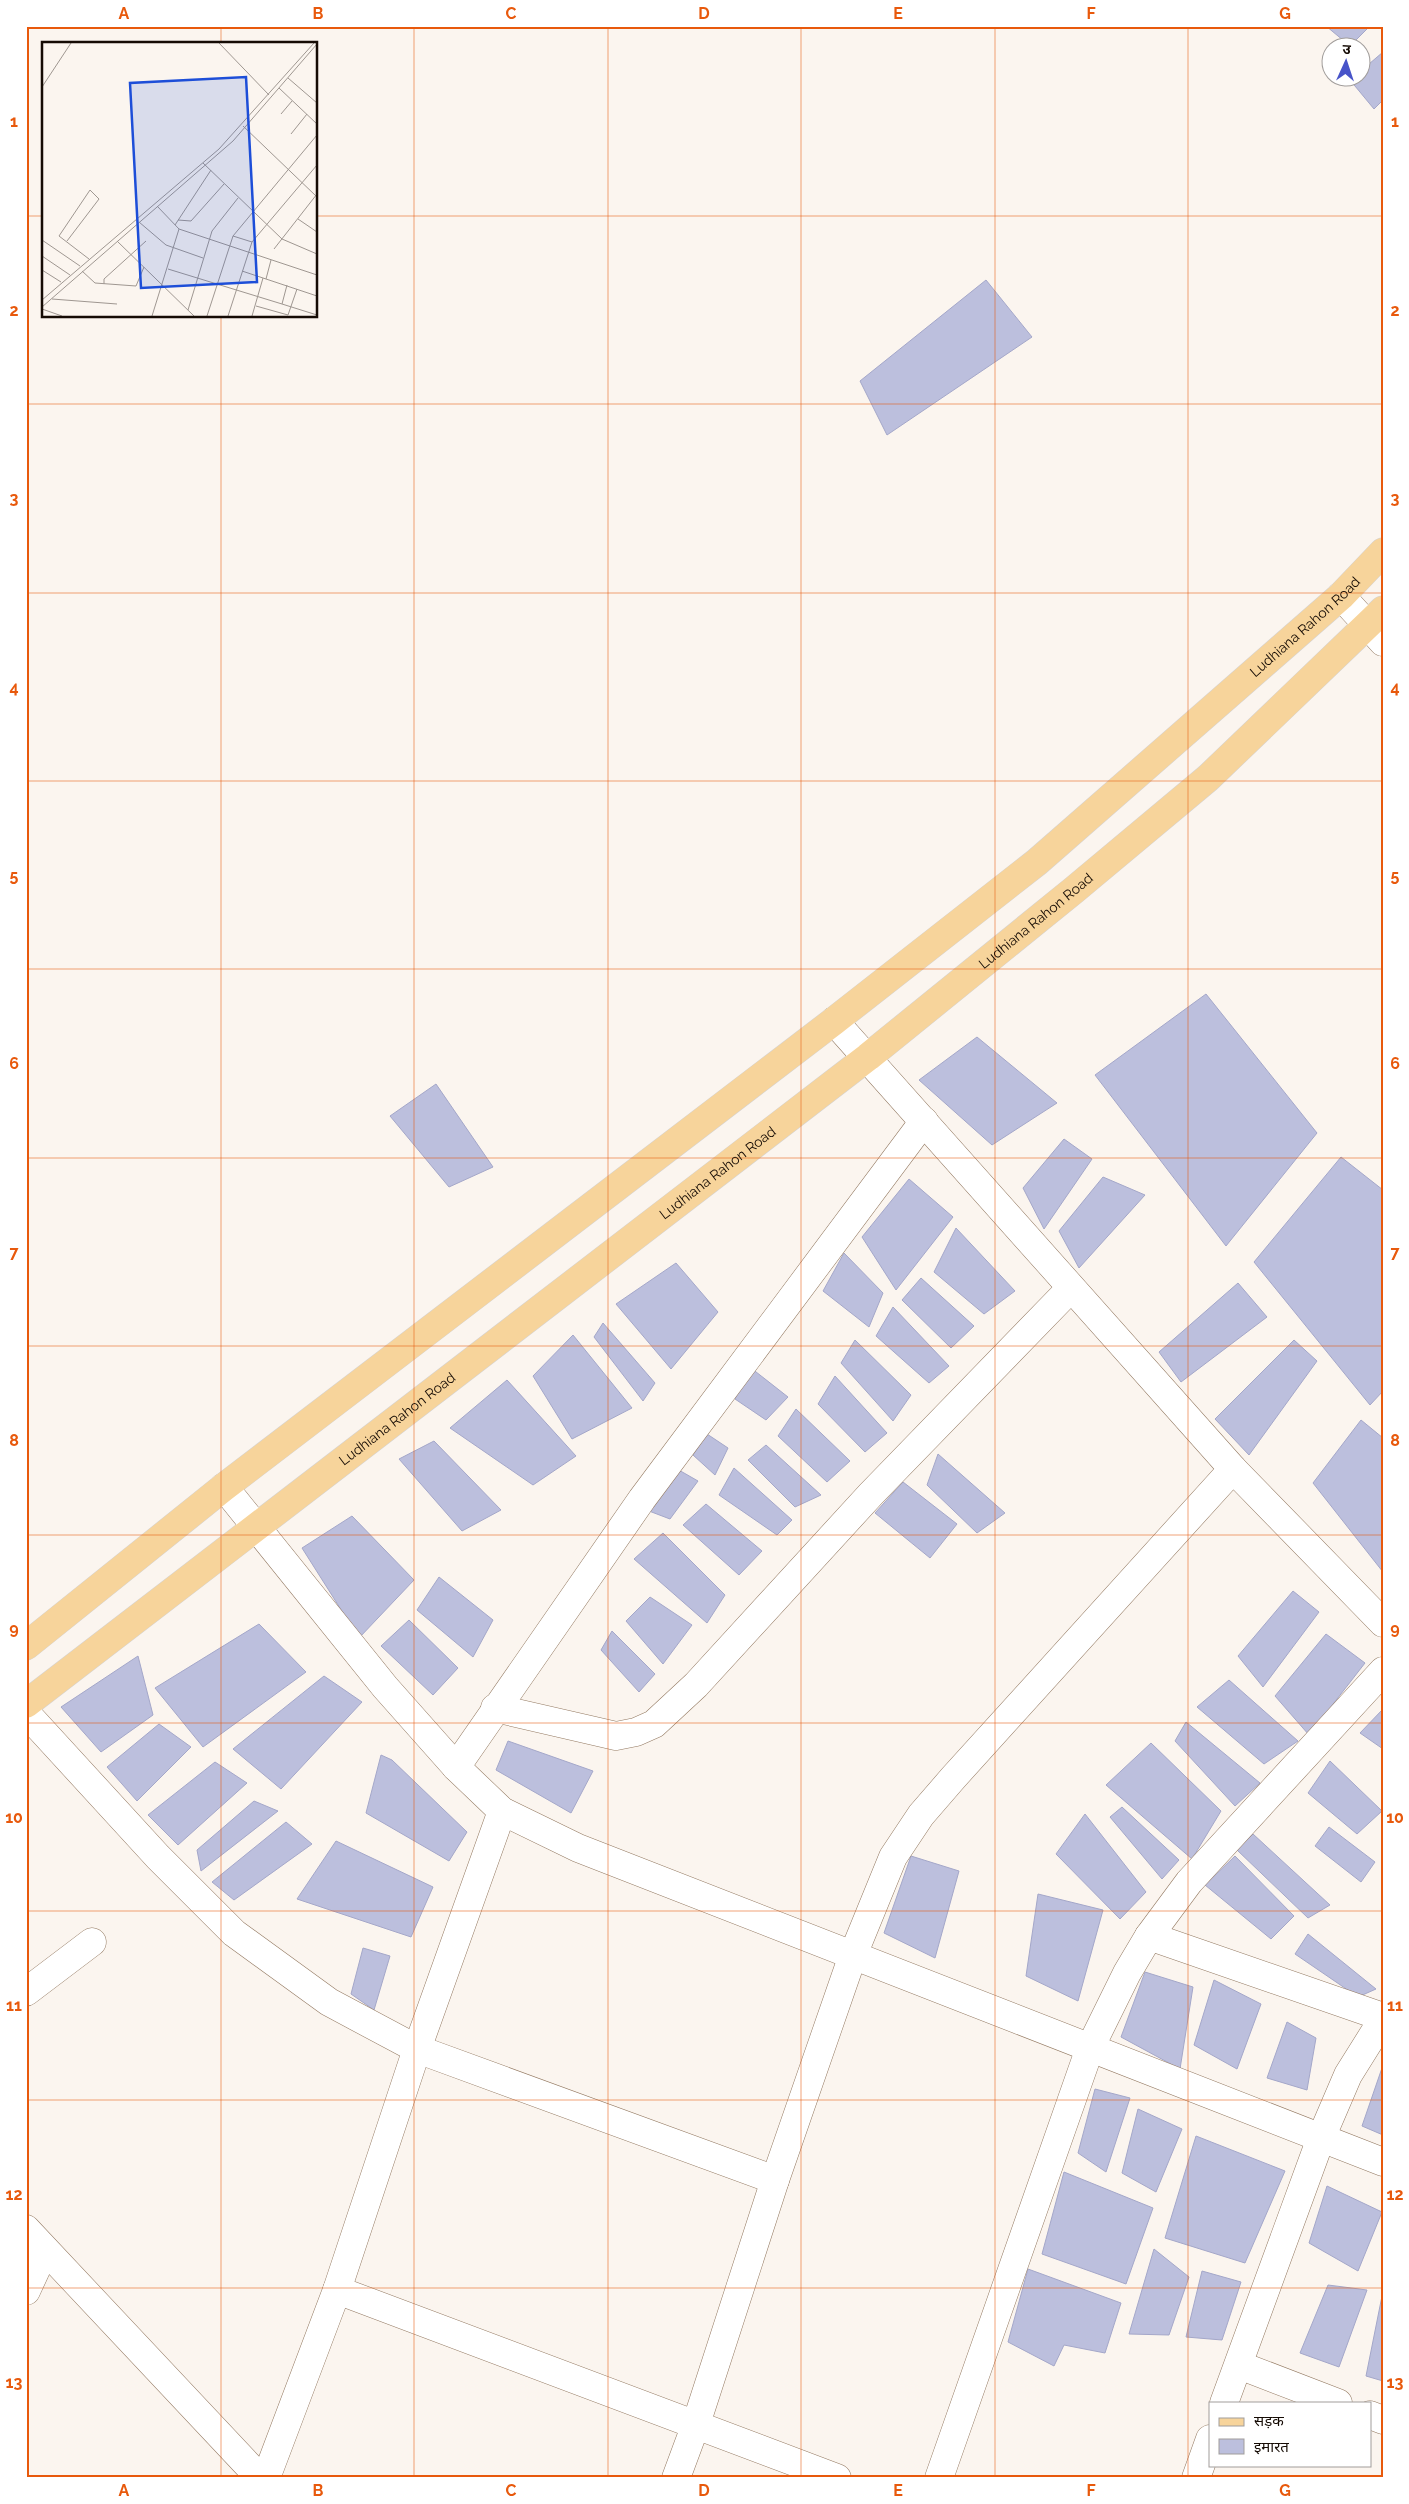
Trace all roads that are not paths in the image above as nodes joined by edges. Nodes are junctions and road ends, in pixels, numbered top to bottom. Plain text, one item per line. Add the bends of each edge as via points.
1 (1383, 552) edge
2 (1341, 596) junction
3 (1378, 626) edge
4 (834, 1022) junction
5 (868, 1058) junction
6 (924, 1121) junction
7 (1071, 1288) junction
8 (1233, 1469) junction
9 (224, 1487) junction
10 (256, 1528) junction
11 (1383, 1623) edge
12 (26, 1646) edge
13 (1383, 1670) edge
14 (26, 1704) edge
15 (495, 1708) junction
16 (26, 1713) edge
17 (456, 1767) junction
18 (502, 1810) junction
19 (1149, 1936) junction
20 (92, 1942) dead end
21 (853, 1955) junction
22 (26, 1992) edge
23 (1383, 2018) edge
24 (1090, 2048) junction
25 (417, 2049) junction
26 (1320, 2138) junction
27 (1383, 2162) edge
28 (774, 2180) junction
29 (26, 2229) edge
30 (45, 2250) junction
31 (336, 2290) junction
32 (26, 2291) edge
33 (1239, 2365) junction
34 (1224, 2402) edge
35 (1335, 2402) edge
36 (696, 2424) junction
37 (1209, 2442) edge
38 (260, 2478) edge
39 (266, 2478) edge
40 (676, 2478) edge
41 (837, 2478) edge
42 (939, 2478) edge
43 (1196, 2478) edge

1 - 2 main road, Ludhiana Rahon Road
2 - 3 street
2 - 4 main road, Ludhiana Rahon Road via 1037,862
3 - 5 main road, Ludhiana Rahon Road via 1208,778
4 - 5 street
4 - 9 main road, Ludhiana Rahon Road
5 - 6 street
5 - 10 main road, Ludhiana Rahon Road
6 - 7 street
6 - 15 street via 642,1499
7 - 8 street
7 - 15 street via 871,1494 696,1685 654,1724 616,1736
8 - 11 street
8 - 21 street via 921,1815 893,1857
9 - 10 street
9 - 12 main road, Ludhiana Rahon Road
10 - 14 main road, Ludhiana Rahon Road
10 - 17 street via 385,1687
13 - 19 street via 1189,1882
15 - 17 street
16 - 25 street via 158,1857 234,1933 328,2002
17 - 18 street
18 - 21 street via 578,1848
18 - 25 street
19 - 23 street
19 - 24 street via 1126,1973
20 - 22 street
21 - 24 street
21 - 28 street
23 - 26 street via 1348,2075
24 - 26 street
24 - 42 street
25 - 28 street
25 - 31 street
26 - 27 street
26 - 33 street
28 - 36 street
29 - 30 street
30 - 32 street
30 - 38 street
31 - 36 street
31 - 39 street
33 - 34 street
33 - 35 street
36 - 40 street
36 - 41 street
37 - 43 street

